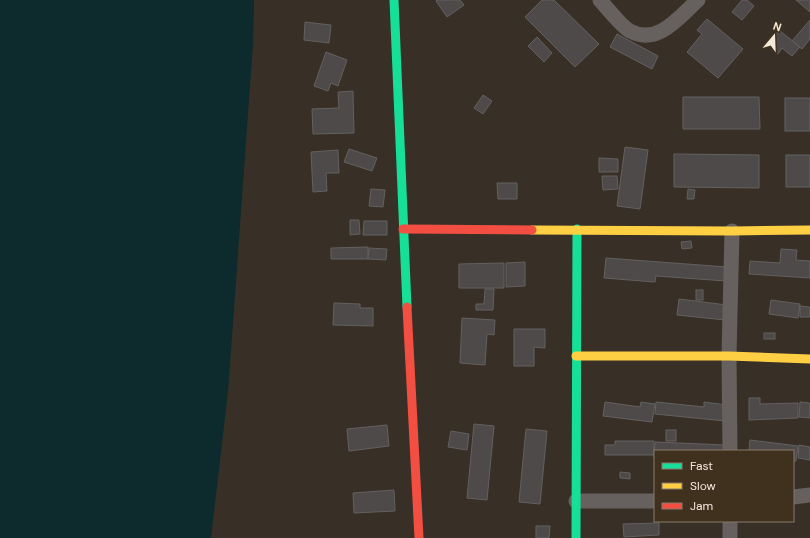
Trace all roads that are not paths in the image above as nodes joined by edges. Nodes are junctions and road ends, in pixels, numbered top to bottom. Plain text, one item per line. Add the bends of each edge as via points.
1 (394, 0) edge
2 (600, 0) edge
3 (698, 0) edge
4 (403, 228) junction
5 (577, 229) junction
6 (810, 230) edge
7 (732, 231) junction
8 (576, 356) junction
9 (729, 356) junction
10 (810, 359) edge
11 (730, 450) edge
12 (810, 495) edge
13 (794, 497) edge
14 (576, 501) junction
15 (654, 501) edge
16 (730, 522) edge
17 (419, 538) edge
18 (576, 538) edge
19 (730, 538) edge

1 - 4 street
2 - 3 street via 629,31 644,36 655,35 668,28
4 - 5 street
4 - 17 street
5 - 7 street
5 - 8 street
6 - 7 street
7 - 9 street
8 - 9 street
8 - 14 street
9 - 10 street
9 - 11 street
12 - 13 street
14 - 15 street
14 - 18 street
16 - 19 street

